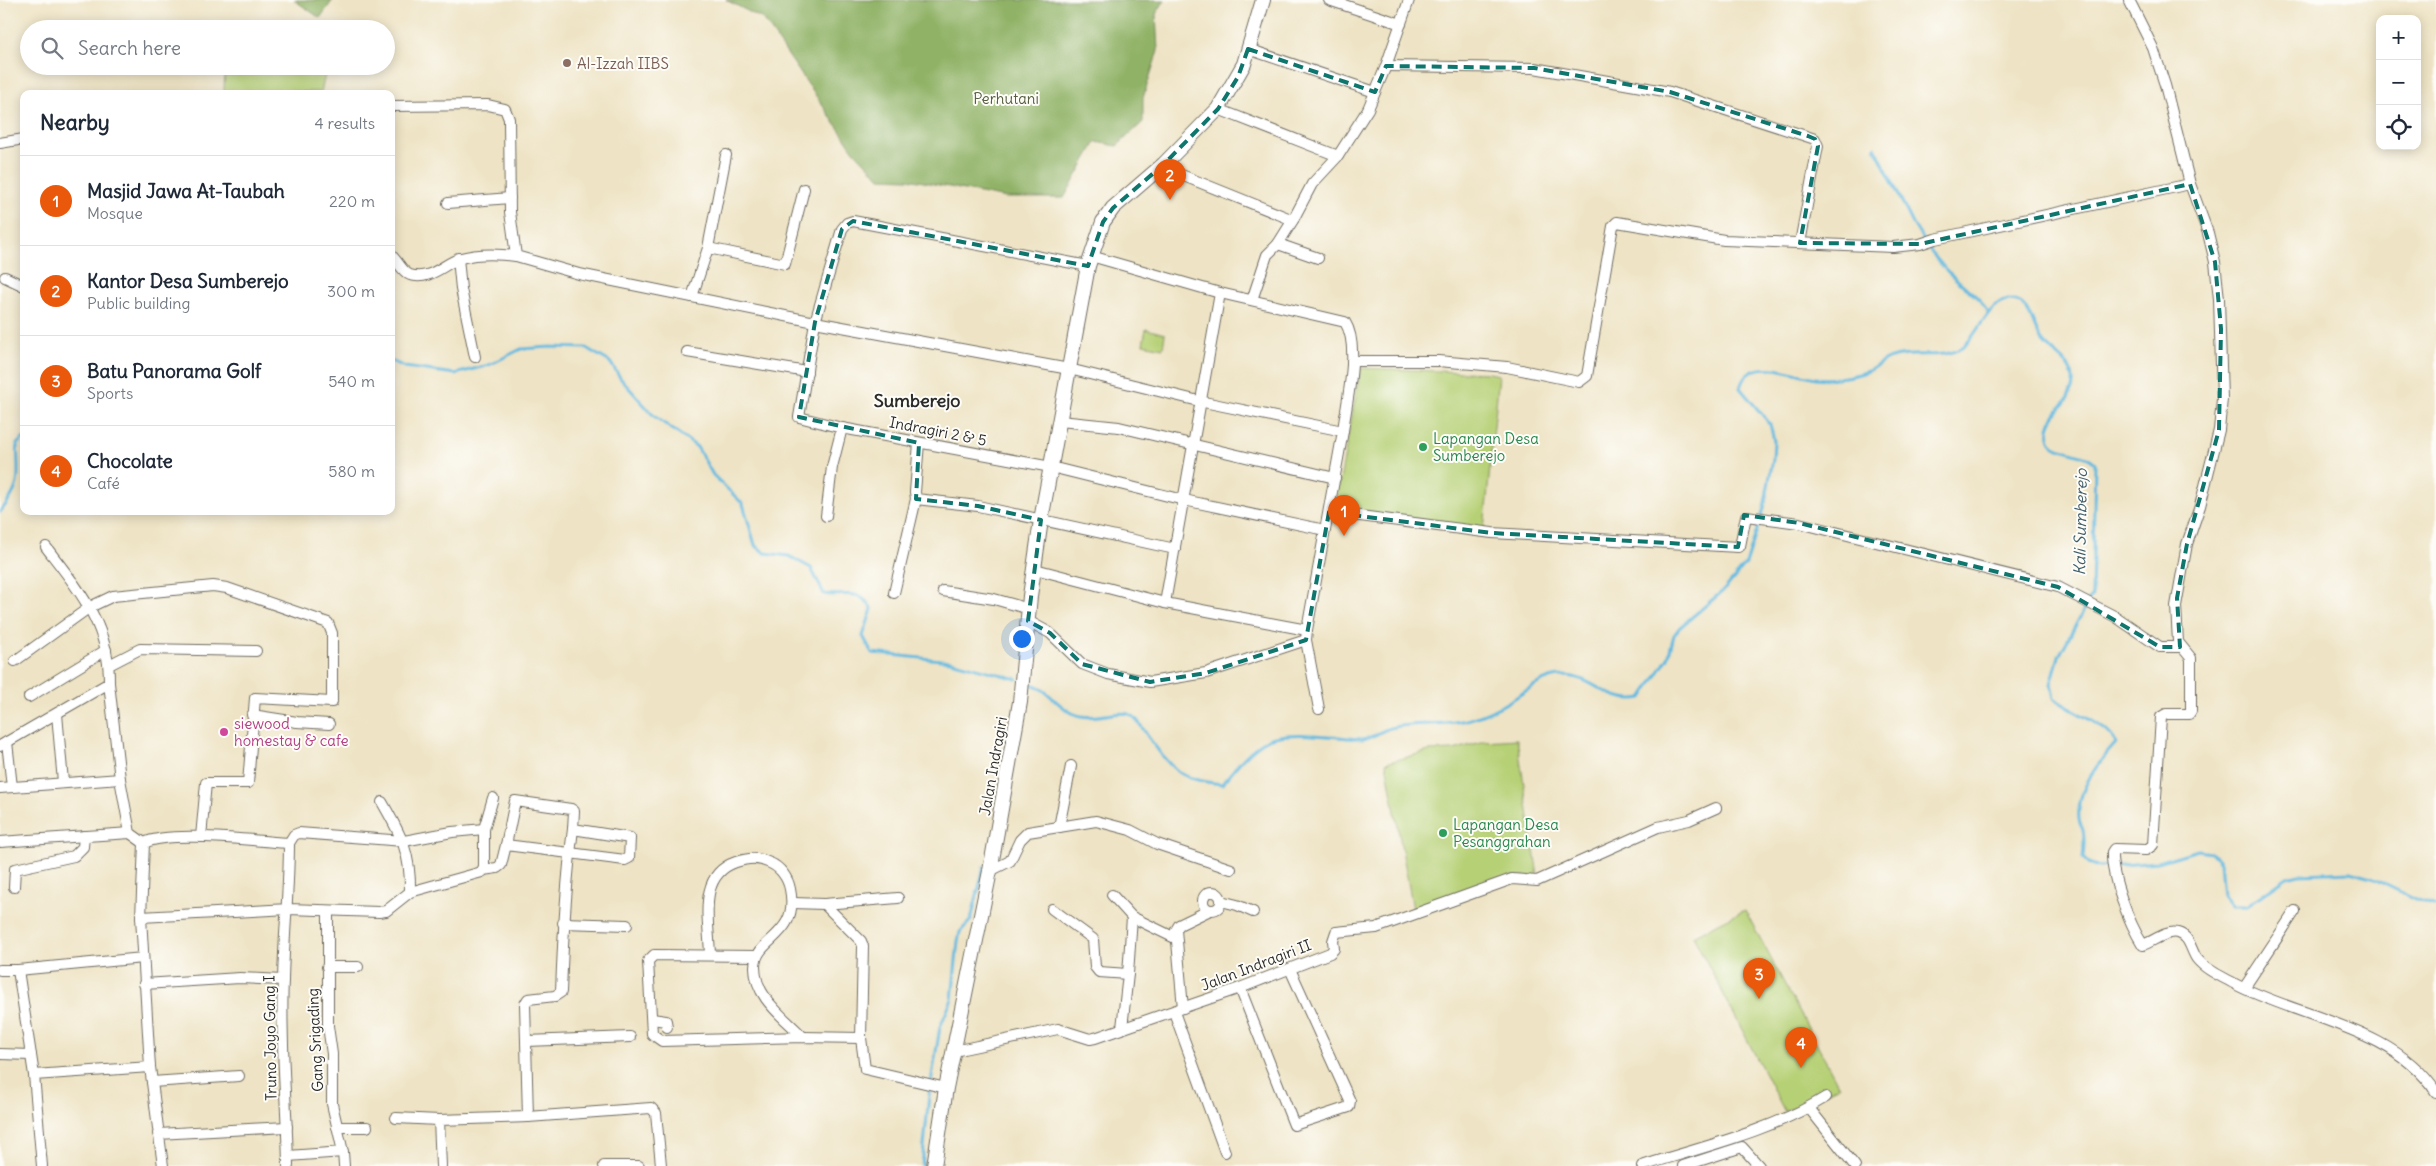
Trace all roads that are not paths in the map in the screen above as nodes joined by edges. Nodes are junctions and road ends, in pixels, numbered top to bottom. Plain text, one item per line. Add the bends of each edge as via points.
1 (1262, 0) edge
2 (1329, 0) edge
3 (1409, 0) edge
4 (2129, 0) edge
5 (1401, 24) junction
6 (1248, 49) junction
7 (1386, 66) junction
8 (1375, 92) junction
9 (395, 106) edge
10 (1218, 109) junction
11 (20, 140) edge
12 (0, 143) edge
13 (726, 156) dead end
14 (1338, 156) junction
15 (1174, 172) dead end
16 (2190, 184) junction
17 (804, 189) dead end
18 (510, 198) junction
19 (448, 204) dead end
20 (1293, 220) junction
21 (1800, 243) junction
22 (1278, 244) junction
23 (708, 248) junction
24 (516, 256) junction
25 (458, 258) junction
26 (1318, 258) dead end
27 (395, 260) edge
28 (1090, 261) junction
29 (5, 277) dead end
30 (20, 284) edge
31 (1220, 293) junction
32 (692, 297) junction
33 (1252, 300) junction
34 (815, 322) junction
35 (687, 352) dead end
36 (475, 357) dead end
37 (1352, 361) junction
38 (1069, 368) junction
39 (807, 372) junction
40 (1199, 401) junction
41 (1060, 421) junction
42 (842, 428) junction
43 (1342, 431) junction
44 (919, 443) junction
45 (1193, 444) junction
46 (1051, 467) junction
47 (1335, 478) junction
48 (916, 499) junction
49 (1184, 500) junction
50 (1329, 512) junction
51 (826, 516) dead end
52 (1041, 520) junction
53 (1325, 530) junction
54 (46, 548) dead end
55 (1175, 549) junction
56 (1035, 570) junction
57 (943, 591) dead end
58 (894, 594) dead end
59 (1165, 603) junction
60 (90, 607) junction
61 (1029, 615) junction
62 (1307, 635) junction
63 (2180, 647) junction
64 (106, 650) junction
65 (256, 651) dead end
66 (15, 661) dead end
67 (109, 665) junction
68 (109, 683) junction
69 (29, 697) dead end
70 (1319, 709) dead end
71 (57, 714) junction
72 (252, 716) junction
73 (329, 724) dead end
74 (4, 744) edge
75 (1070, 766) dead end
76 (120, 779) junction
77 (63, 782) junction
78 (12, 787) junction
79 (0, 788) edge
80 (493, 798) dead end
81 (382, 802) dead end
82 (1716, 808) dead end
83 (1059, 827) junction
84 (573, 828) junction
85 (484, 829) junction
86 (130, 833) junction
87 (84, 836) junction
88 (201, 837) junction
89 (0, 842) edge
90 (404, 842) junction
91 (144, 843) junction
92 (289, 843) junction
93 (506, 845) junction
94 (570, 853) junction
95 (1231, 869) dead end
96 (484, 870) junction
97 (990, 871) junction
98 (14, 887) dead end
99 (410, 892) junction
100 (1112, 894) dead end
101 (898, 898) dead end
102 (1221, 901) junction
103 (793, 903) junction
104 (824, 904) junction
105 (1052, 908) dead end
106 (288, 909) junction
107 (1210, 910) junction
108 (2295, 911) dead end
109 (328, 912) junction
110 (1252, 912) dead end
111 (141, 917) junction
112 (1132, 917) junction
113 (564, 923) junction
114 (627, 925) dead end
115 (1175, 938) junction
116 (710, 955) junction
117 (757, 956) junction
118 (143, 958) junction
119 (327, 967) junction
120 (358, 968) dead end
121 (1290, 969) junction
122 (0, 970) edge
123 (18, 970) junction
124 (1128, 974) junction
125 (283, 980) junction
126 (144, 984) junction
127 (1240, 988) junction
128 (2244, 988) junction
129 (1178, 1010) junction
130 (652, 1019) junction
131 (667, 1026) dead end
132 (1122, 1028) junction
133 (630, 1037) dead end
134 (803, 1037) junction
135 (862, 1038) junction
136 (527, 1041) junction
137 (954, 1051) junction
138 (0, 1054) edge
139 (30, 1055) junction
140 (150, 1067) junction
141 (34, 1075) junction
142 (238, 1076) dead end
143 (152, 1082) junction
144 (942, 1087) junction
145 (2436, 1092) edge
146 (1826, 1097) dead end
147 (1809, 1108) junction
148 (528, 1117) junction
149 (396, 1118) dead end
150 (439, 1120) junction
151 (287, 1127) junction
152 (337, 1127) junction
153 (367, 1127) dead end
154 (158, 1134) junction
155 (343, 1152) junction
156 (1225, 1152) dead end
157 (288, 1161) edge
158 (42, 1166) edge
159 (163, 1166) edge
160 (344, 1166) edge
161 (441, 1166) edge
162 (604, 1166) edge
163 (639, 1166) edge
164 (662, 1166) edge
165 (934, 1166) edge
166 (1642, 1166) edge
167 (1683, 1166) edge
168 (1759, 1166) edge
169 (1855, 1166) edge

1 - 6 street, Jalan Indragiri
2 - 5 street
3 - 5 street
4 - 16 street via 2153,48 2173,111
5 - 7 street
6 - 8 street
6 - 10 street, Jalan Indragiri via 1238,77
7 - 8 street
7 - 21 street via 1534,68 1670,92 1815,139 1818,146
8 - 14 street
9 - 18 street via 488,105 505,109 509,119
10 - 14 street
10 - 28 street, Jalan Indragiri via 1164,164 1113,208 1103,222
11 - 12 street
13 - 23 street
14 - 20 street via 1312,184
15 - 20 street
16 - 21 street via 1925,243 1894,247
16 - 63 street via 2201,209 2215,262 2221,329 2222,399 2220,430 2187,544 2177,598
17 - 23 street via 785,264
18 - 19 street
18 - 24 street
20 - 22 street
21 - 37 street via 1724,240 1615,222 1587,376 1579,382 1507,367 1438,361
22 - 26 street
22 - 33 street via 1267,255
23 - 32 street
24 - 25 street
24 - 32 street via 579,274
25 - 27 street via 442,269 421,276 406,272
25 - 36 street
28 - 31 street, Indragiri 2 & 5
28 - 34 street, Indragiri 2 & 5 via 853,221 842,229
28 - 38 street, Jalan Indragiri
29 - 30 street
31 - 33 street, Indragiri 2 & 5
31 - 40 street
32 - 34 street
33 - 37 street, Indragiri 2 & 5 via 1346,322 1350,329
34 - 38 street
34 - 39 street, Indragiri 2 & 5
35 - 39 street
37 - 43 street
38 - 40 street
38 - 41 street, Jalan Indragiri
39 - 42 street, Indragiri 2 & 5 via 799,417
40 - 43 street
40 - 45 street
41 - 45 street via 1119,427
41 - 46 street, Jalan Indragiri
42 - 44 street, Indragiri 2 & 5
42 - 51 street via 832,467
43 - 47 street
44 - 46 street, Indragiri 2 & 5
44 - 48 street
45 - 47 street
45 - 49 street
46 - 49 street, Indragiri 2 & 5
46 - 52 street, Jalan Indragiri
47 - 50 street
48 - 52 street via 978,506
48 - 58 street
49 - 53 street, Indragiri 2 & 5
49 - 55 street
50 - 53 street
50 - 63 street via 1492,533 1738,547 1744,518 1777,520 2058,587 2100,608 2160,646
52 - 55 street
52 - 56 street, Jalan Indragiri
53 - 62 street
54 - 60 street
55 - 59 street
56 - 59 street
56 - 61 street, Jalan Indragiri
57 - 61 street via 994,599
59 - 62 street
60 - 64 street
60 - 66 street
60 - 72 street via 125,594 214,586 328,623 332,633 332,702 255,698
61 - 62 street via 1082,664 1108,674 1150,682 1206,673
61 - 97 street, Jalan Indragiri via 1026,663
62 - 70 street
63 - 128 street via 2191,658 2191,711 2166,714 2160,721 2153,845 2146,850 2114,849 2115,878 2142,945 2170,933 2180,933 2186,937 2202,964
64 - 67 street
64 - 69 street
65 - 67 street via 140,649
67 - 68 street
68 - 71 street
68 - 76 street
71 - 74 street
71 - 77 street
72 - 73 street
72 - 88 street via 248,783 206,784
74 - 78 street
75 - 83 street
76 - 77 street
76 - 86 street
77 - 78 street
78 - 79 street
80 - 85 street
81 - 90 street
82 - 121 street, Jalan Indragiri II via 1689,820 1658,827 1537,881 1512,879 1376,928 1336,932 1332,951
83 - 95 street via 1092,821 1105,823
83 - 97 street via 1028,832 1020,840 1010,861
84 - 93 street via 574,811 571,809 516,801 512,805
84 - 94 street
84 - 94 street via 630,838 628,858
85 - 90 street
85 - 96 street
86 - 87 street
86 - 91 street
87 - 89 street
87 - 98 street via 83,847 74,856 14,869
88 - 91 street via 157,838
88 - 92 street
90 - 92 street via 307,832 294,835
90 - 99 street via 411,871
91 - 111 street
92 - 106 street, Truno Joyo Gang I
93 - 94 street
93 - 96 street via 502,865
94 - 113 street
96 - 99 street
97 - 137 street, Jalan Indragiri
99 - 109 street via 386,911
100 - 112 street
101 - 104 street
102 - 107 street via 1217,908
102 - 107 street via 1213,892 1206,894 1202,901
102 - 110 street
103 - 104 street
103 - 116 street via 789,881 770,863 746,859 725,866 709,888
103 - 117 street via 786,925
104 - 135 street via 863,946
105 - 124 street via 1093,939 1096,970
106 - 109 street
106 - 111 street
106 - 125 street, Truno Joyo Gang I
107 - 115 street via 1177,927
108 - 128 street
109 - 119 street, Gang Srigading
111 - 118 street
112 - 115 street
112 - 124 street
113 - 114 street
113 - 136 street via 561,992 555,996 526,1000
115 - 129 street
116 - 117 street
116 - 130 street via 650,957
117 - 134 street via 755,969 762,995
118 - 123 street
118 - 126 street
119 - 120 street
119 - 152 street, Gang Srigading via 332,1104
121 - 127 street, Jalan Indragiri II
121 - 127 street via 1350,1101 1349,1108 1294,1126
122 - 123 street
123 - 139 street
124 - 132 street
125 - 126 street via 240,978
125 - 151 street, Truno Joyo Gang I
126 - 140 street
127 - 129 street, Jalan Indragiri II
128 - 145 street via 2343,1026 2407,1059
129 - 132 street, Jalan Indragiri II
129 - 156 street
130 - 131 street via 666,1021
130 - 134 street via 652,1034 662,1040
132 - 137 street, Jalan Indragiri II via 1092,1039 1064,1030 1051,1030
133 - 136 street
134 - 135 street
135 - 144 street via 866,1069
136 - 148 street
137 - 144 street, Jalan Indragiri
138 - 139 street
139 - 141 street
140 - 141 street
140 - 143 street
141 - 158 street
142 - 143 street
143 - 154 street
144 - 165 street, Jalan Indragiri
146 - 147 street
147 - 166 street via 1752,1131
147 - 169 street
148 - 150 street
148 - 164 street via 651,1108 656,1113
149 - 150 street
150 - 161 street
151 - 154 street
151 - 157 street, Truno Joyo Gang I
152 - 153 street
152 - 155 street, Gang Srigading
154 - 159 street
155 - 157 street
155 - 160 street, Gang Srigading
162 - 163 street
167 - 168 street via 1742,1146

